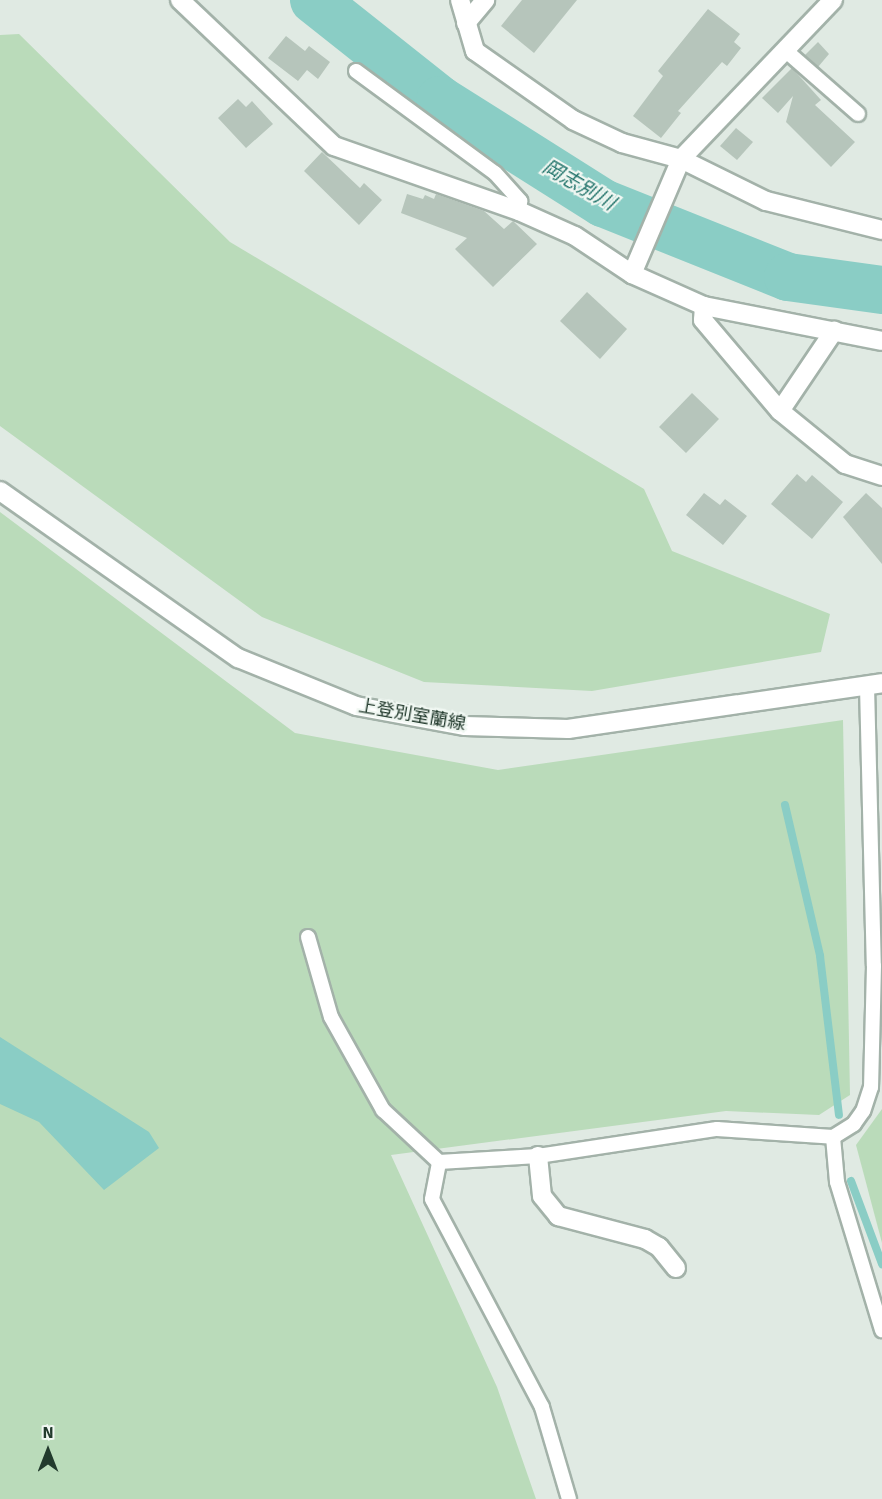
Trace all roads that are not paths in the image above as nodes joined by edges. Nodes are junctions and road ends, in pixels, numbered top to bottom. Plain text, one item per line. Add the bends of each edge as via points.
1 (180, 0) edge
2 (460, 0) edge
3 (485, 0) edge
4 (833, 0) edge
5 (466, 23) junction
6 (785, 51) junction
7 (356, 71) dead end
8 (858, 114) dead end
9 (681, 159) junction
10 (519, 211) junction
11 (882, 230) edge
12 (632, 274) junction
13 (704, 306) junction
14 (834, 331) junction
15 (882, 341) edge
16 (780, 411) junction
17 (882, 476) edge
18 (0, 491) edge
19 (874, 685) edge
20 (308, 937) dead end
21 (833, 1137) junction
22 (538, 1156) junction
23 (439, 1162) junction
24 (676, 1268) dead end
25 (882, 1330) edge
26 (569, 1499) edge

1 - 10 street via 334,146
2 - 5 street
3 - 5 street
4 - 6 street
5 - 9 street via 475,51 573,120 622,143
6 - 8 lane
6 - 9 street
7 - 10 lane via 495,173 520,201
9 - 11 street via 766,201
9 - 12 street
10 - 12 street via 575,236
12 - 13 street
13 - 14 street
13 - 16 street via 703,320
14 - 15 street
14 - 16 street
16 - 17 street via 845,464
18 - 19 street, 上登別室蘭線 via 238,658 356,706 465,726 568,729
19 - 21 lane via 871,1087 854,1124
20 - 23 lane via 331,1017 383,1110
21 - 22 lane via 717,1129
21 - 25 lane via 837,1182
22 - 23 lane
22 - 24 street via 542,1196 558,1216 645,1239 659,1247
23 - 26 lane via 432,1199 542,1407

